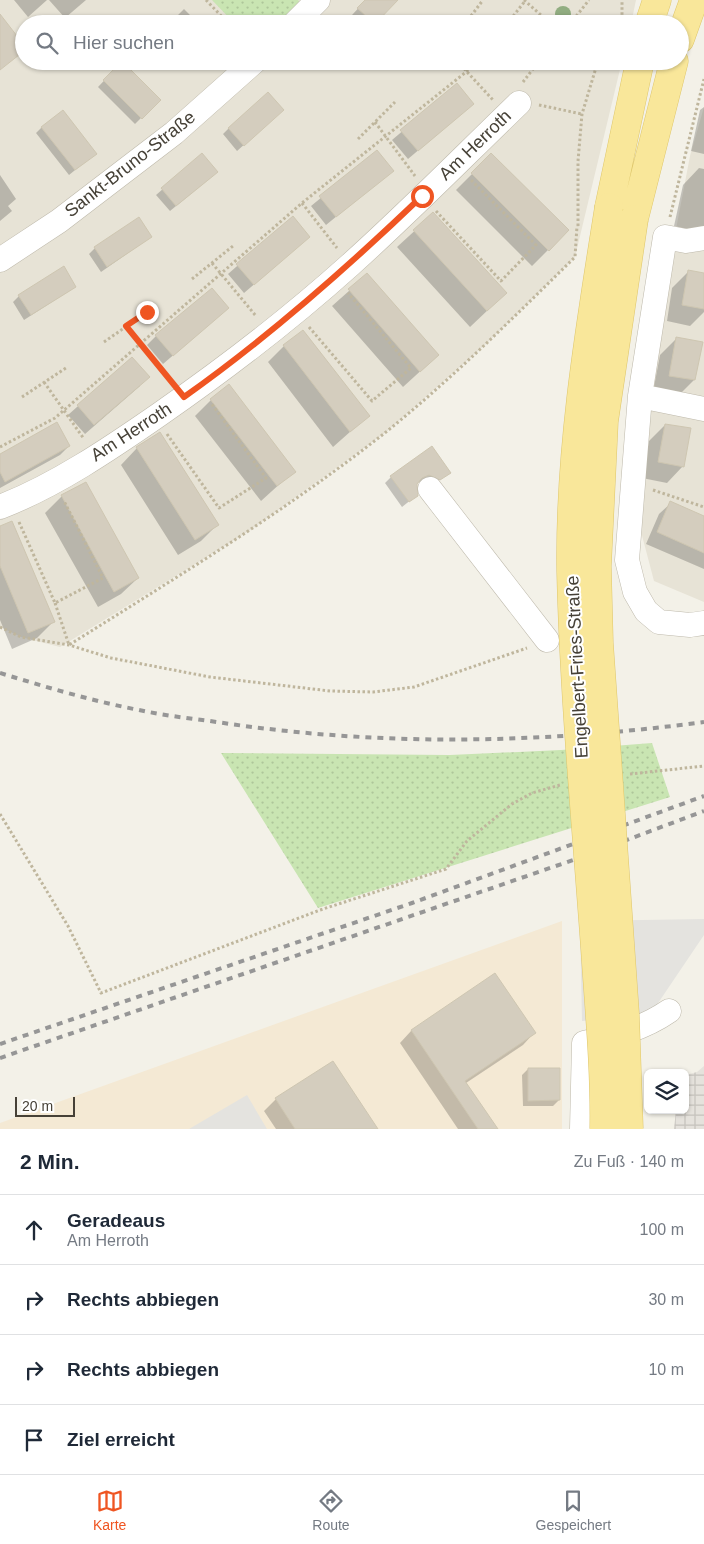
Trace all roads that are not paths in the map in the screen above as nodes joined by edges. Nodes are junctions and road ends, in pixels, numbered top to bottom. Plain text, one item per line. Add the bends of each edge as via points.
1 (318, 0) edge
2 (657, 0) edge
3 (694, 0) edge
4 (303, 15) edge
5 (653, 15) edge
6 (689, 15) edge
7 (245, 70) edge
8 (638, 70) edge
9 (672, 70) edge
10 (519, 103) road end
11 (704, 238) edge
12 (0, 260) edge
13 (640, 396) junction
14 (704, 409) edge
15 (430, 489) dead end
16 (5, 505) edge
17 (704, 623) edge
18 (548, 640) road end
19 (669, 1011) dead end
20 (582, 1129) edge
21 (604, 1129) edge
22 (629, 1129) edge

1 - 4 street
2 - 5 main road
3 - 6 main road
7 - 12 street, Sankt-Bruno-Straße via 174,133 59,221
8 - 21 main road, Engelbert-Fries-Straße, bridge via 609,206 580,416 571,569
9 - 22 main road, Engelbert-Fries-Straße, bridge via 634,219 604,421 597,566 599,643 625,1014
10 - 16 street, Am Herroth via 343,271 270,332 156,417 96,456
11 - 13 street via 686,241 665,237
13 - 14 street
13 - 17 street via 627,560 634,592 646,611 659,622
15 - 18 street
19 - 20 street via 654,1022 626,1033 584,1043

